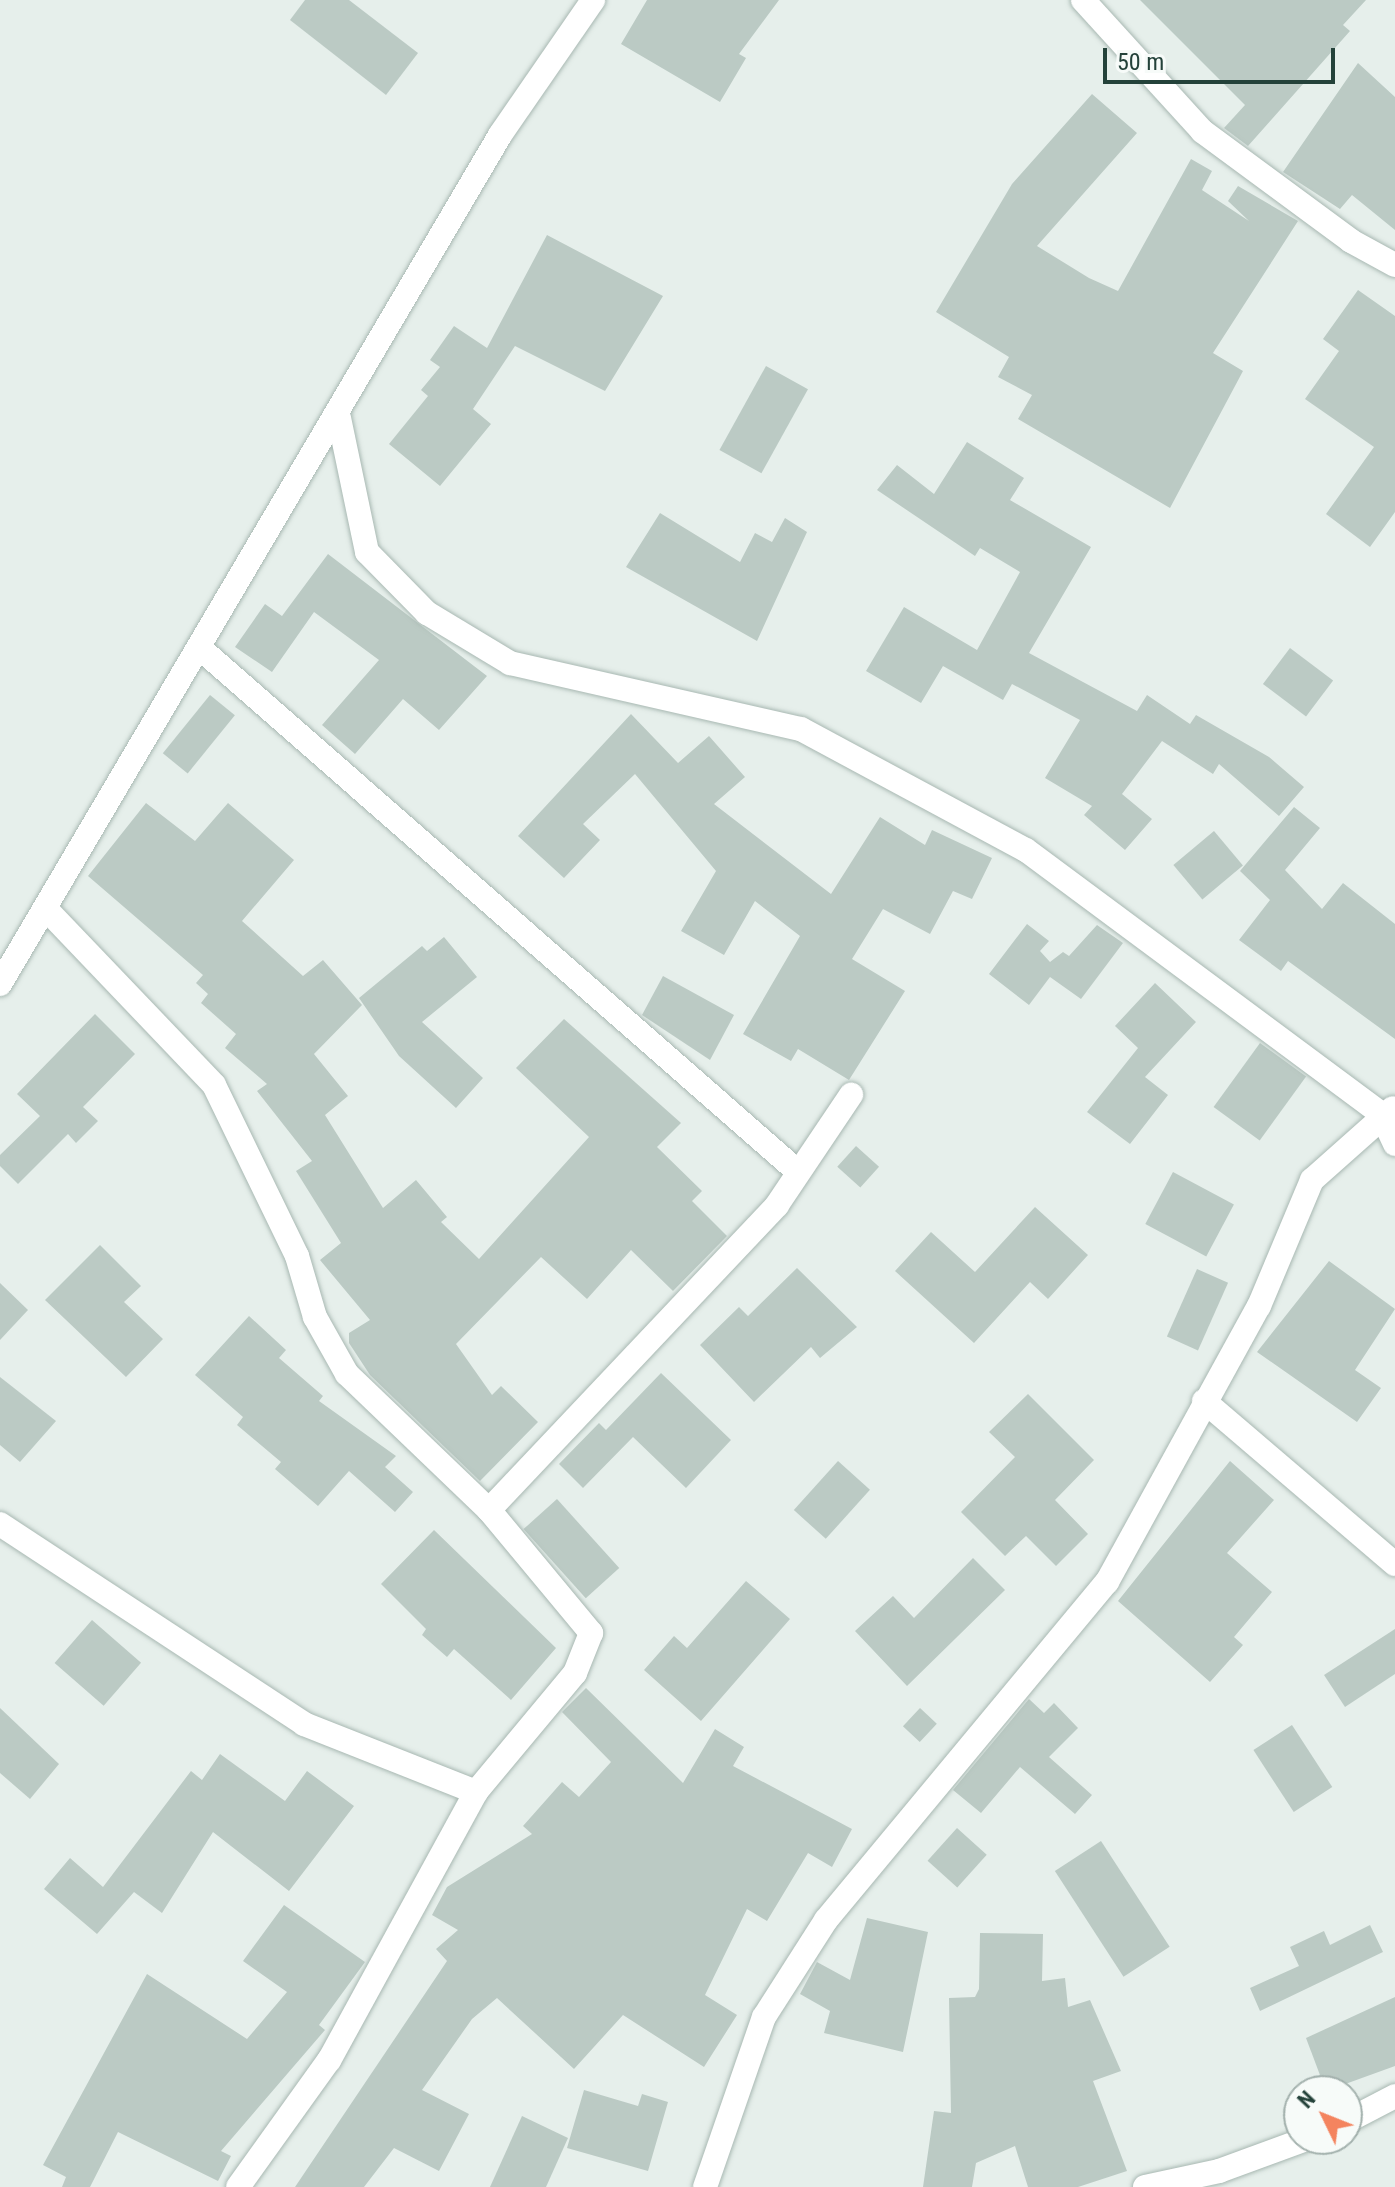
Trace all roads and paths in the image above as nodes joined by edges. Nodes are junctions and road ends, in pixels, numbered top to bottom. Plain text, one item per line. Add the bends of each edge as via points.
1 (593, 0) edge
2 (1083, 0) edge
3 (1395, 265) edge
4 (339, 418) junction
5 (201, 649) junction
6 (46, 909) junction
7 (0, 984) edge
8 (851, 1095) dead end
9 (1388, 1111) edge
10 (1395, 1144) edge
11 (797, 1171) junction
12 (1204, 1401) junction
13 (489, 1510) junction
14 (0, 1524) edge
15 (1395, 1564) edge
16 (476, 1792) junction
17 (1394, 2099) edge
18 (1363, 2114) edge
19 (1283, 2150) edge
20 (1219, 2179) edge
21 (238, 2187) edge
22 (705, 2187) edge
23 (1145, 2187) edge

1 - 4 street via 500,135
2 - 3 street via 1202,131 1351,241
4 - 5 street
4 - 9 street via 367,552 427,613 510,663 801,729 1026,850
5 - 6 street
5 - 11 street
6 - 7 street
6 - 13 street via 214,1085 297,1256 315,1317 347,1374
8 - 11 street
9 - 10 street
9 - 12 street via 1312,1180 1259,1306
11 - 13 street via 777,1205
12 - 15 street
12 - 22 street via 1107,1582 817,1932 764,2017
13 - 16 street via 591,1633 575,1673
14 - 16 street via 304,1724
16 - 21 street via 329,2060
17 - 18 street
19 - 20 street
20 - 23 street

